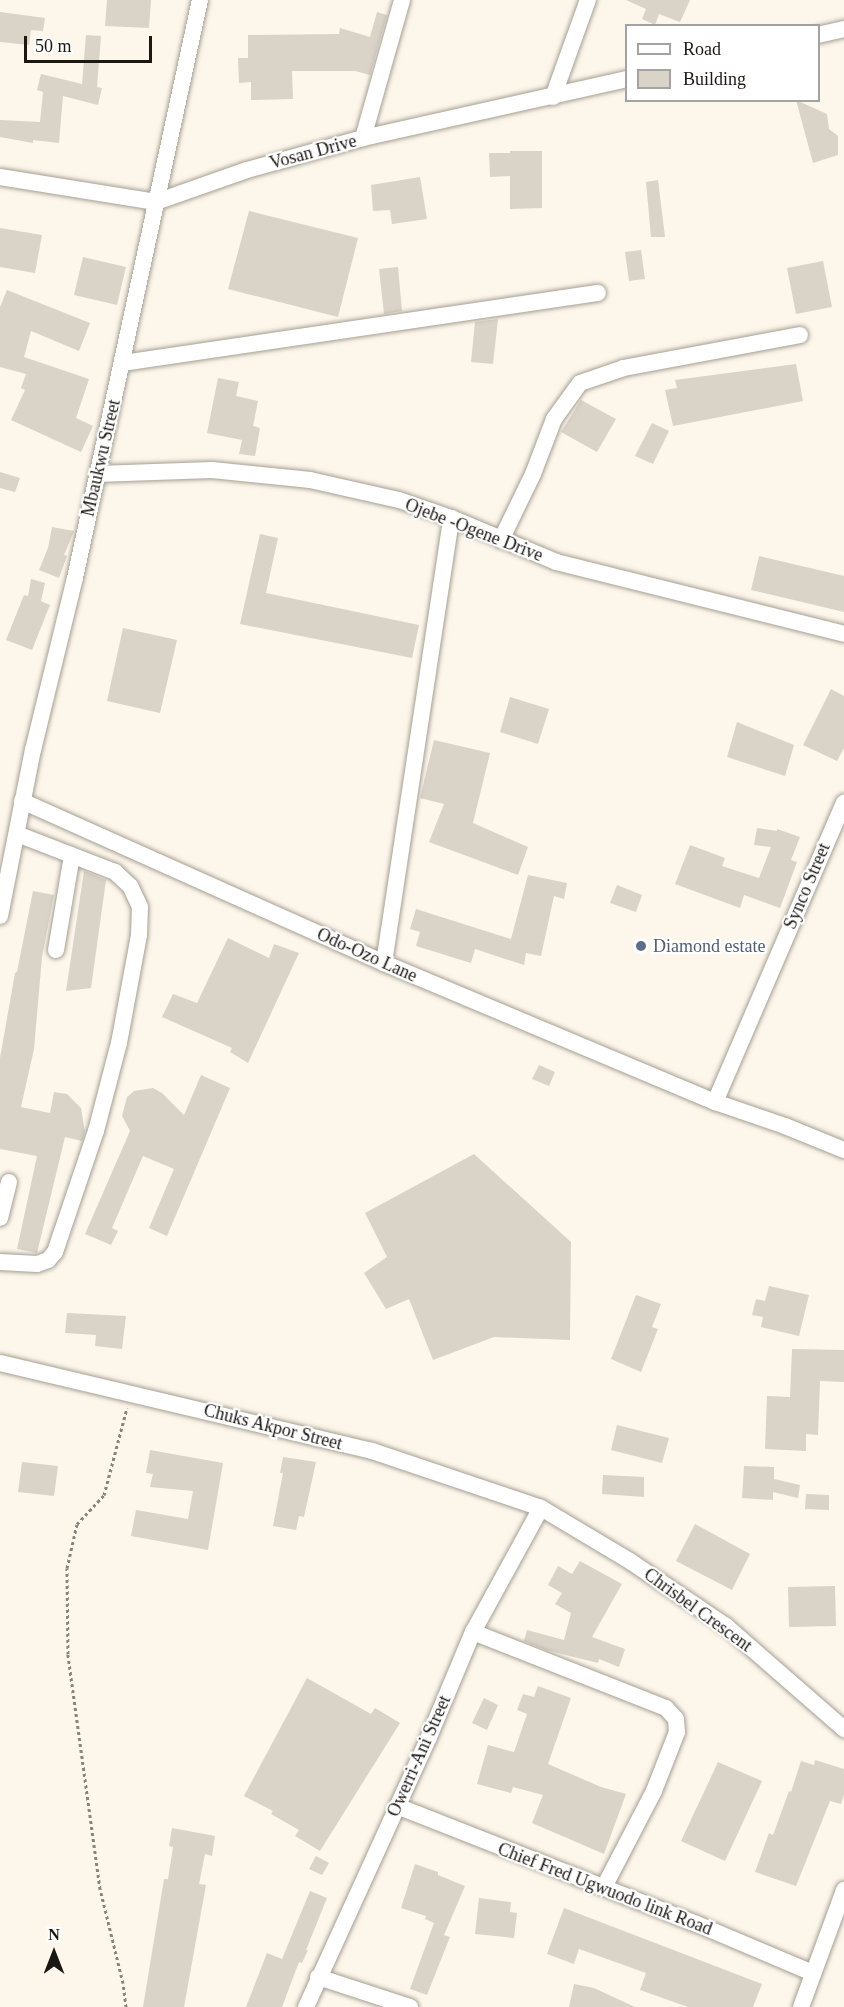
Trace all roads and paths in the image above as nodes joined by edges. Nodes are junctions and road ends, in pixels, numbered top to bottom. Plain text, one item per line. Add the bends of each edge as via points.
1 (200, 0) edge
2 (402, 0) edge
3 (588, 0) edge
4 (844, 29) edge
5 (820, 35) edge
6 (625, 79) edge
7 (553, 97) junction
8 (363, 138) junction
9 (0, 177) edge
10 (156, 201) junction
11 (598, 293) dead end
12 (800, 335) dead end
13 (123, 363) junction
14 (97, 474) junction
15 (451, 518) junction
16 (501, 540) junction
17 (844, 634) edge
18 (22, 801) junction
19 (844, 803) edge
20 (840, 820) edge
21 (17, 834) junction
22 (72, 855) junction
23 (0, 916) edge
24 (56, 950) dead end
25 (384, 963) junction
26 (715, 1102) junction
27 (844, 1150) edge
28 (9, 1182) dead end
29 (0, 1218) edge
30 (0, 1262) edge
31 (0, 1363) edge
32 (130, 1393) junction
33 (541, 1508) junction
34 (473, 1632) junction
35 (844, 1729) edge
36 (397, 1806) junction
37 (604, 1887) junction
38 (844, 1890) edge
39 (813, 1973) junction
40 (318, 1977) junction
41 (126, 2007) edge
42 (306, 2007) edge
43 (410, 2007) edge
44 (801, 2007) edge

1 - 10 street, Mbaukwu Street
2 - 8 street
3 - 7 street
4 - 5 street
6 - 7 street, Vosan Drive
7 - 8 street, Vosan Drive
8 - 10 street, Vosan Drive
9 - 10 street, Vosan Drive
10 - 13 street, Mbaukwu Street
11 - 13 street
12 - 16 street via 624,368 580,383 555,418
13 - 14 street, Mbaukwu Street
14 - 15 street, Ojebe -Ogene Drive via 212,470 285,476 399,500
14 - 18 street, Mbaukwu Street
15 - 16 street, Ojebe -Ogene Drive
15 - 25 street
16 - 17 street, Ojebe -Ogene Drive via 580,569
18 - 21 street, Mbaukwu Street
18 - 25 street, Odo-Ozo Lane
19 - 20 street, Synco Street
20 - 26 street, Synco Street
21 - 22 street
21 - 23 street, Mbaukwu Street
22 - 24 street
22 - 30 street via 115,872 130,886 140,907 136,955 102,1109 55,1252 37,1264
25 - 26 street, Odo-Ozo Lane
26 - 27 street, Odo-Ozo Lane
28 - 29 street
31 - 32 street, Chuks Akpor Street
32 - 33 street, Chuks Akpor Street via 372,1451
32 - 41 path via 104,1495 77,1524 67,1568 68,1654 100,1889
33 - 34 street, Owerri-Ani Street
33 - 35 street, Chrisbel Crescent via 726,1626
34 - 36 street, Owerri-Ani Street
34 - 37 street via 666,1708 676,1719 677,1732 654,1791
36 - 37 street, Chief Fred Ugwuodo link Road
36 - 40 street, Owerri-Ani Street
37 - 39 street, Chief Fred Ugwuodo link Road
38 - 39 street
39 - 44 street
40 - 42 street, Owerri-Ani Street
40 - 43 street

